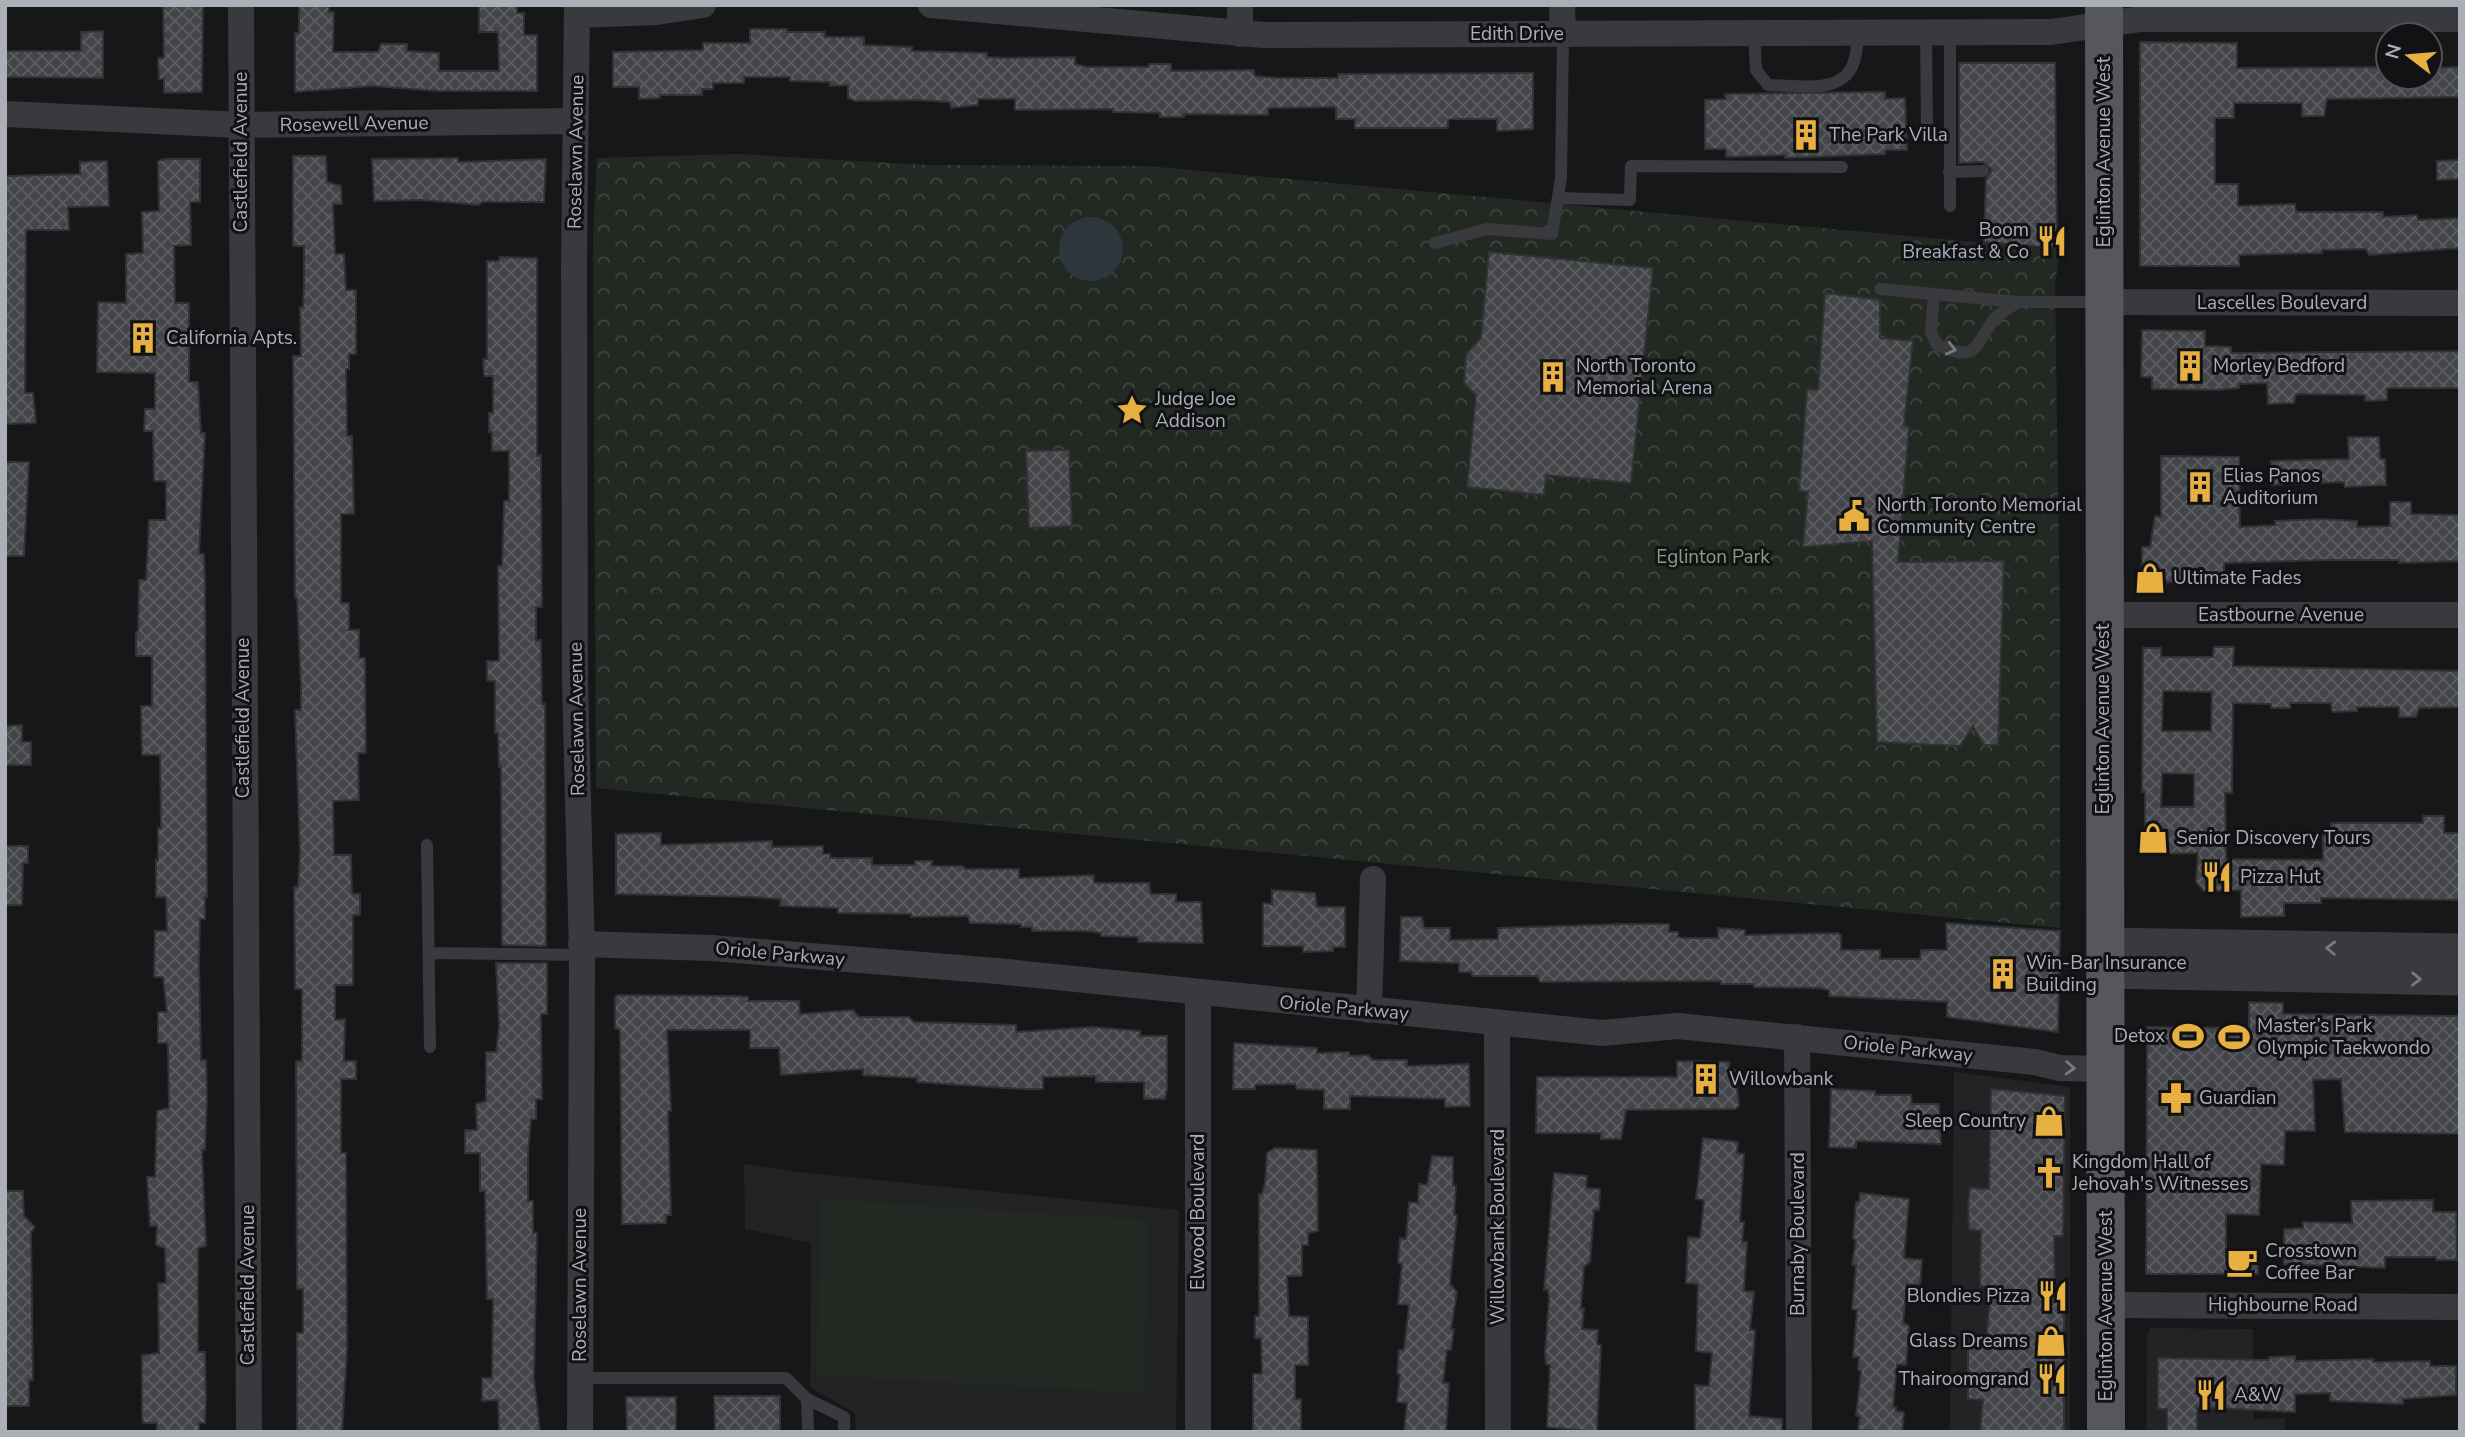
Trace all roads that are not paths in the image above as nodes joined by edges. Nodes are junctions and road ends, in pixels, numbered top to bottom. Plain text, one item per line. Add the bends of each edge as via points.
1 (241, 5) edge
2 (703, 5) edge
3 (931, 5) edge
4 (1240, 5) edge
5 (1562, 5) edge
6 (577, 10) edge
7 (1058, 12) edge
8 (2104, 13) edge
9 (2460, 19) edge
10 (1938, 30) junction
11 (1857, 31) junction
12 (1754, 32) junction
13 (1240, 34) junction
14 (1563, 35) junction
15 (5, 114) edge
16 (576, 121) junction
17 (241, 125) junction
18 (1927, 130) dead end
19 (1842, 167) dead end
20 (1983, 171) dead end
21 (1949, 172) junction
22 (1559, 198) junction
23 (1950, 206) dead end
24 (1435, 243) dead end
25 (1880, 289) dead end
26 (1934, 294) junction
27 (2018, 302) junction
28 (2104, 302) junction
29 (2460, 303) edge
30 (2103, 614) junction
31 (2460, 615) edge
32 (427, 845) dead end
33 (1373, 879) dead end
34 (582, 950) junction
35 (2460, 950) edge
36 (430, 953) junction
37 (2104, 958) junction
38 (2186, 959) junction
39 (2460, 979) edge
40 (1198, 993) junction
41 (1369, 1010) junction
42 (1497, 1022) junction
43 (1797, 1037) junction
44 (430, 1047) dead end
45 (2106, 1069) junction
46 (2107, 1305) junction
47 (2460, 1307) edge
48 (579, 1378) junction
49 (807, 1399) junction
50 (249, 1432) edge
51 (580, 1432) edge
52 (808, 1432) edge
53 (844, 1432) edge
54 (1198, 1432) edge
55 (1499, 1432) edge
56 (1799, 1432) edge
57 (2106, 1432) edge

1 - 17 street, Castlefield Avenue
2 - 6 street via 657,12
3 - 7 street, Edith Drive
4 - 13 street
5 - 14 street
6 - 16 street, Roselawn Avenue
7 - 13 street, Edith Drive
8 - 9 street, Edith Drive via 2141,19
8 - 10 street, Edith Drive via 2060,31
8 - 28 main road, Eglinton Avenue West
10 - 11 street, Edith Drive
10 - 18 lane
10 - 21 lane
11 - 12 street, Edith Drive
11 - 12 lane via 1858,51 1844,77 1832,86 1768,85 1756,70
12 - 14 street, Edith Drive
13 - 14 street, Edith Drive
14 - 22 lane
15 - 17 street, Rosewell Avenue
16 - 17 street, Rosewell Avenue
16 - 34 street, Roselawn Avenue via 575,682
17 - 50 street, Castlefield Avenue
19 - 22 lane via 1632,166 1630,200
20 - 21 lane
21 - 23 lane
22 - 24 lane via 1552,234 1487,229
25 - 26 lane
26 - 27 lane
26 -> 27 lane via 1931,332 1937,345 1957,354 1975,350 1992,320
27 - 28 lane
28 - 29 street, Lascelles Boulevard
28 - 30 main road, Eglinton Avenue West
30 - 31 street, Eastbourne Avenue
30 - 37 main road, Eglinton Avenue West
32 - 36 lane
33 - 41 street
34 - 36 lane
34 - 40 street, Oriole Parkway via 710,948
34 - 48 street, Roselawn Avenue
35 -> 38 street
36 - 44 lane
37 - 38 street
37 - 45 main road, Eglinton Avenue West
38 -> 39 street
40 - 41 street, Oriole Parkway
40 - 54 street, Elwood Boulevard
41 - 42 street, Oriole Parkway
42 - 43 street, Oriole Parkway via 1602,1033 1678,1026
42 - 55 street, Willowbank Boulevard
43 -> 45 street, Oriole Parkway via 2060,1068
43 - 56 street, Burnaby Boulevard
45 - 46 main road, Eglinton Avenue West
46 - 47 street, Highbourne Road
46 - 57 main road, Eglinton Avenue West
48 - 49 lane via 786,1378
48 - 51 street, Roselawn Avenue
49 - 52 lane
49 - 53 lane via 844,1417

